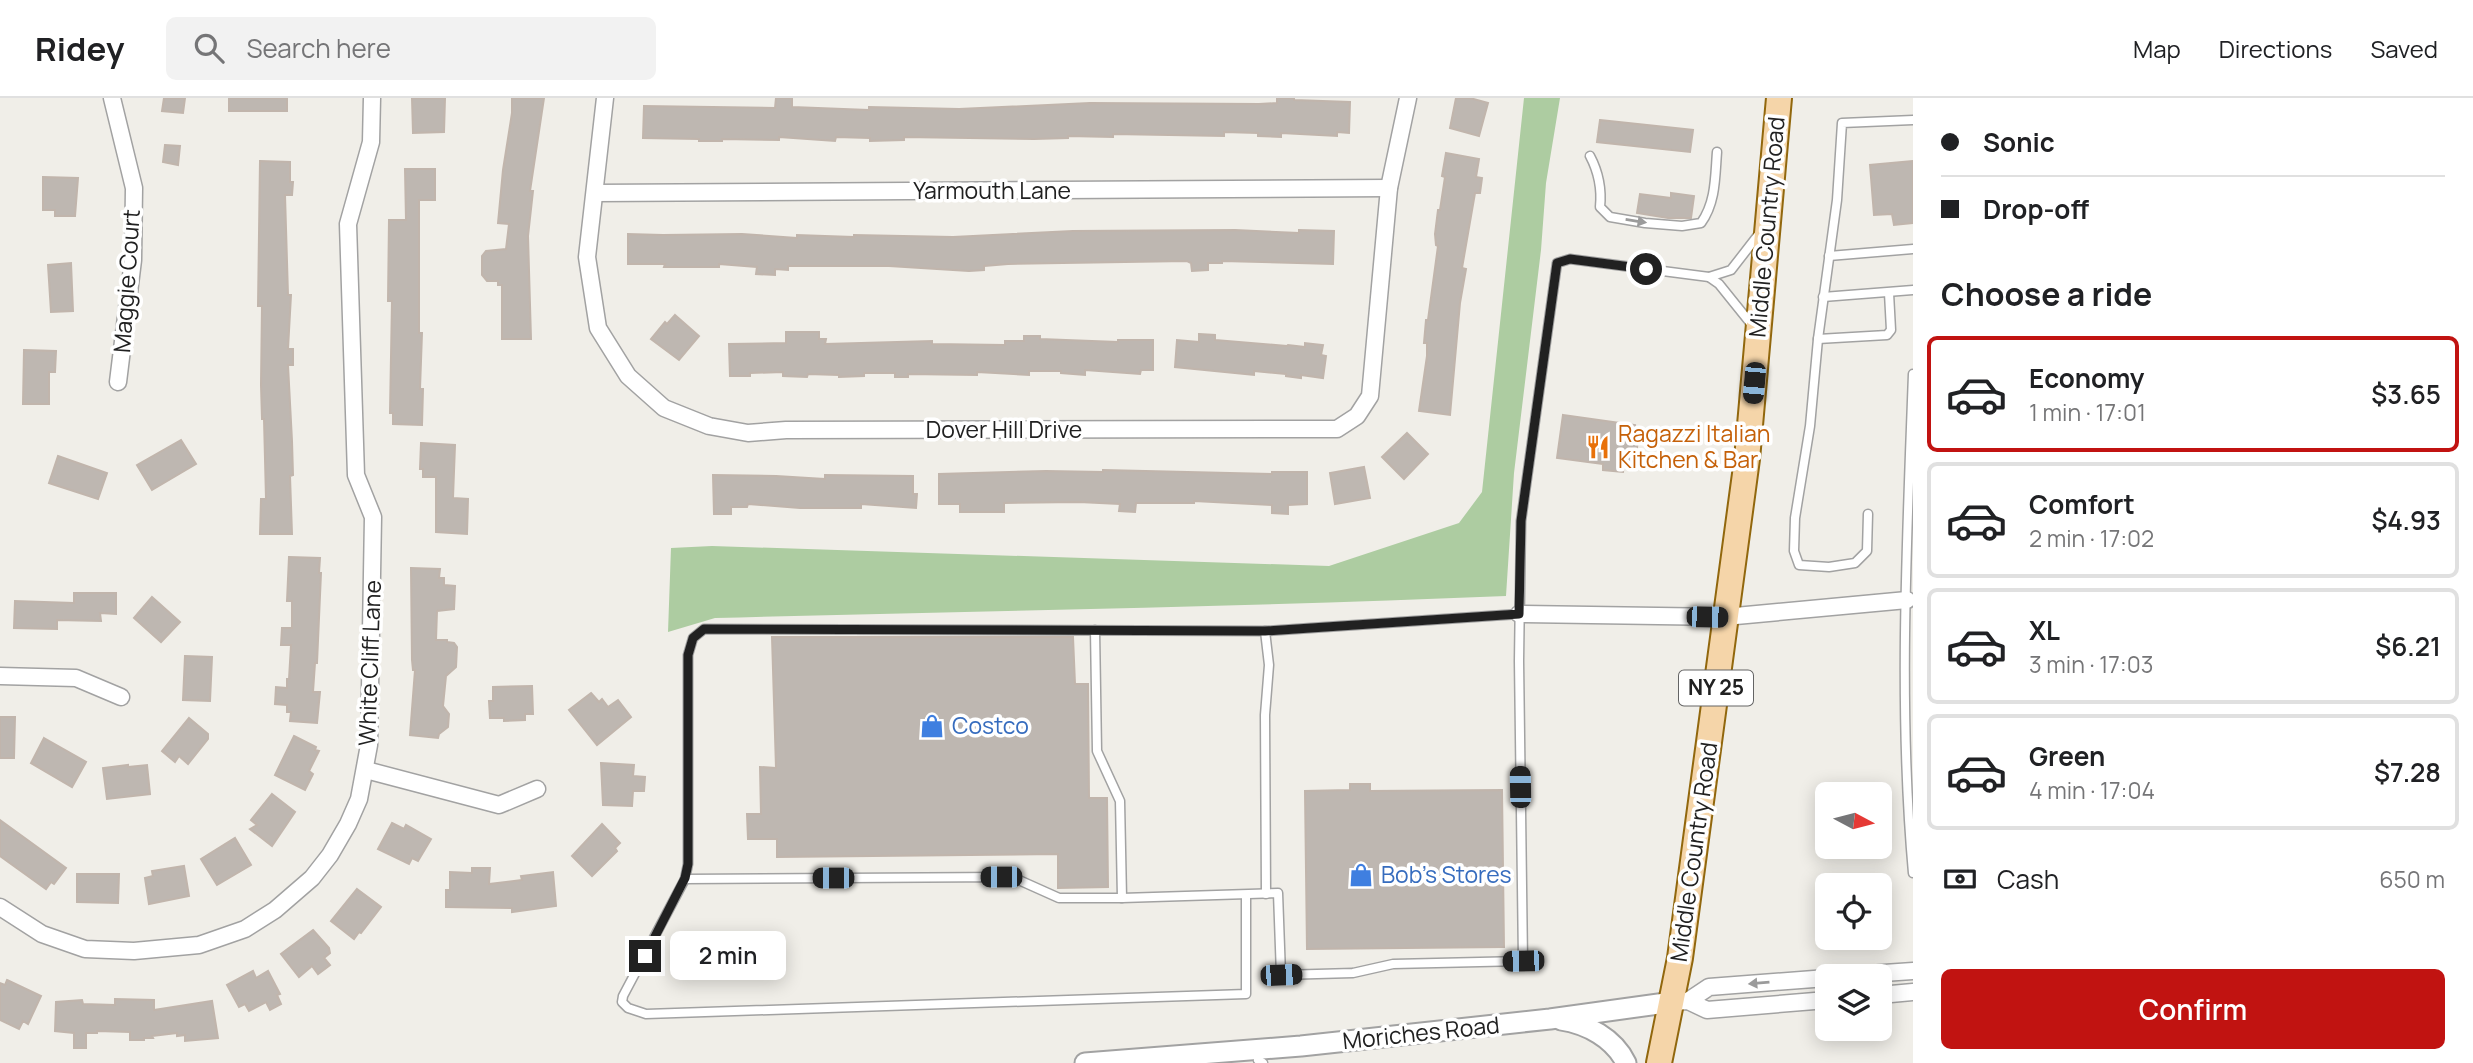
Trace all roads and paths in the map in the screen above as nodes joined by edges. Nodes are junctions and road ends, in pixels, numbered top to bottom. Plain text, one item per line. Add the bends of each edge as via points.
1 (112, 98) edge
2 (372, 98) edge
3 (606, 98) edge
4 (1408, 98) edge
5 (1779, 98) edge
6 (1913, 120) edge
7 (1717, 152) dead end
8 (1590, 156) dead end
9 (1389, 188) junction
10 (595, 192) junction
11 (1768, 223) junction
12 (1913, 249) edge
13 (1829, 256) junction
14 (1709, 277) junction
15 (1913, 290) edge
16 (1889, 293) junction
17 (1824, 297) junction
18 (1758, 332) junction
19 (1818, 339) junction
20 (1913, 373) edge
21 (118, 382) dead end
22 (1868, 514) dead end
23 (1907, 600) junction
24 (1519, 614) junction
25 (1725, 617) junction
26 (1095, 630) junction
27 (1265, 631) junction
28 (0, 676) edge
29 (121, 697) dead end
30 (366, 770) junction
31 (537, 789) dead end
32 (1910, 806) edge
33 (1913, 873) edge
34 (685, 878) junction
35 (1265, 894) junction
36 (1246, 895) junction
37 (1122, 898) junction
38 (0, 907) edge
39 (1913, 971) edge
40 (1892, 972) edge
41 (1815, 979) edge
42 (1913, 992) edge
43 (1892, 994) edge
44 (1680, 1001) junction
45 (1815, 1001) edge
46 (1550, 1019) junction
47 (1258, 1059) edge
48 (1085, 1063) edge
49 (1626, 1063) edge
50 (1659, 1063) edge

1 - 21 street, Maggie Court via 134,188 133,260
2 - 30 street, White Cliff Lane via 371,142 348,224 356,475 373,517
3 - 10 street, Dover Hill Drive
4 - 9 street, Dover Hill Drive
5 - 11 main road, Middle Country Road / NY 25
6 - 13 lane via 1842,123
8 -> 7 lane via 1599,172 1600,207 1610,217 1682,226 1702,223 1709,213
9 - 10 street, Yarmouth Lane
9 - 10 street, Dover Hill Drive via 1370,396 1357,416 1337,429 748,433 709,426 664,408 628,376 598,328 587,257
11 - 14 lane via 1731,270
11 - 18 main road, Middle Country Road / NY 25
12 - 13 lane
13 - 17 lane
14 - 18 lane
14 - 24 lane via 1570,259 1557,263 1521,521
15 - 16 lane
16 - 17 lane
16 - 19 lane via 1891,330 1887,335
17 - 19 lane
18 - 25 main road, Middle Country Road / NY 25 via 1747,459
19 - 22 lane via 1795,518 1794,551 1799,565 1854,563 1867,551
20 - 23 lane
23 - 25 street
23 - 32 lane
24 - 25 street
24 - 27 lane
24 - 35 lane via 1523,961 1394,964 1353,973 1281,975 1278,893
25 - 44 main road, Middle Country Road / NY 25
26 - 27 lane
26 - 34 lane via 704,629 693,638 688,655
26 - 37 lane via 1097,751 1120,802
27 - 35 lane via 1269,665
28 - 29 street via 76,678
30 - 31 street via 499,805
30 - 38 street, White Cliff Lane via 359,799 330,855 312,878 245,929 199,945 134,951 85,949 42,934
32 - 33 lane
34 - 36 lane via 623,996 628,1008 646,1014 1246,994
34 - 37 lane via 1006,877 1059,898
35 - 36 lane
36 - 37 lane
39 - 40 street
41 -> 44 street via 1709,987
42 - 43 street
44 - 45 street via 1707,1010
44 - 46 street, Moriches Road
44 - 50 main road, Middle Country Road / NY 25
46 - 47 street, Moriches Road via 1301,1046
46 - 49 street via 1579,1023 1614,1045
47 - 48 street, Moriches Road

